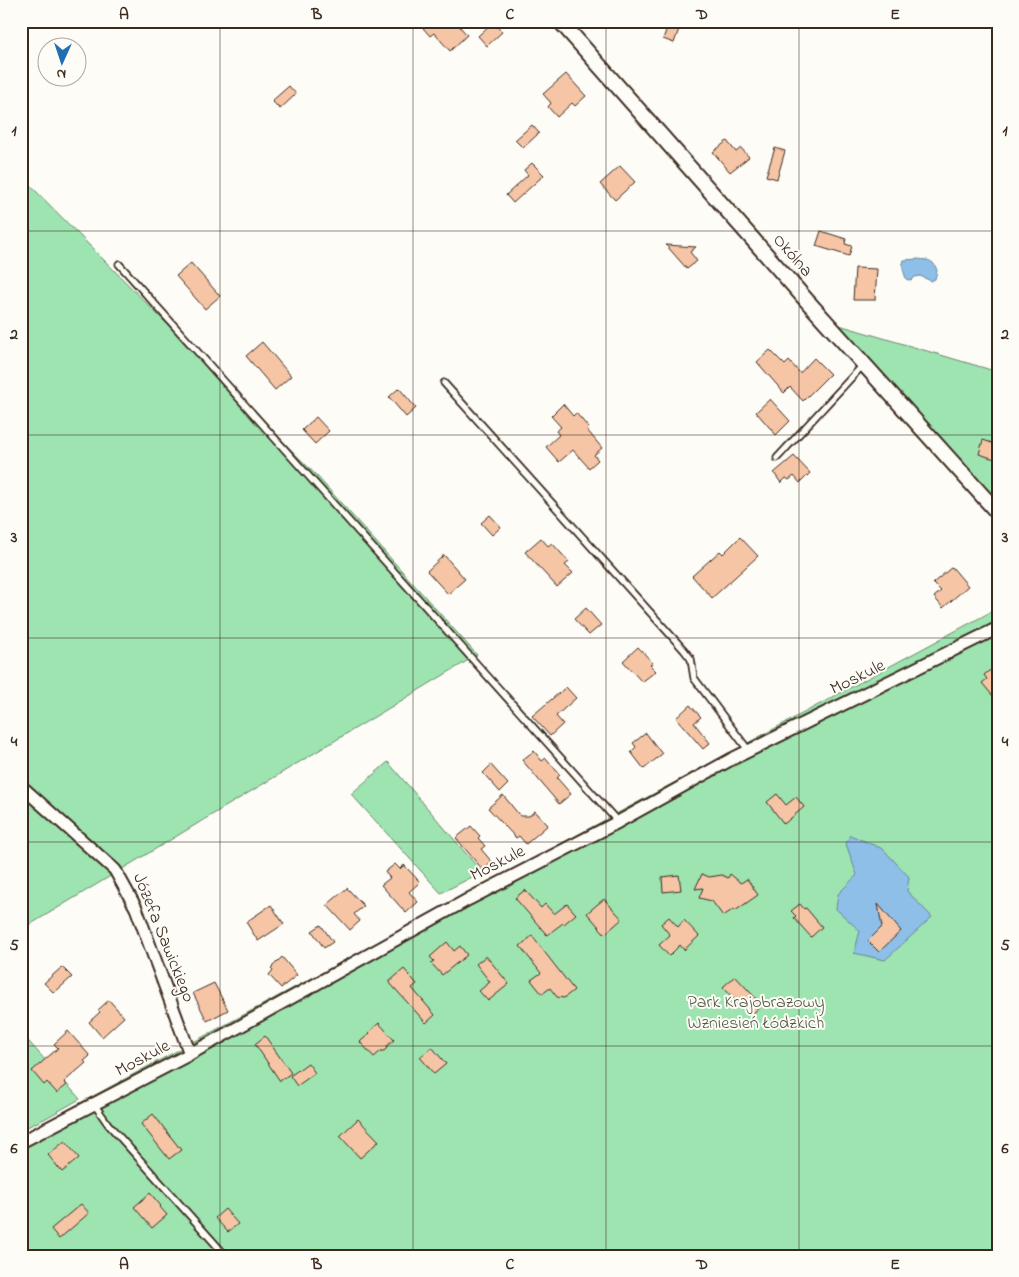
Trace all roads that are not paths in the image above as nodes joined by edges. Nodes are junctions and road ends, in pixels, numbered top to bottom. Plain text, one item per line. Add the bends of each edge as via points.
1 (560, 21) edge
2 (119, 264) dead end
3 (864, 364) junction
4 (444, 383) dead end
5 (776, 458) dead end
6 (998, 514) edge
7 (998, 628) edge
8 (749, 751) junction
9 (21, 786) edge
10 (618, 822) junction
11 (190, 1054) junction
12 (94, 1104) junction
13 (21, 1142) edge
14 (226, 1256) edge

1 - 3 street, Okólna
2 - 10 lane
3 - 5 lane
3 - 6 street, Okólna
4 - 8 lane via 684,650 691,659 694,678
7 - 8 street, Moskule
8 - 10 street, Moskule
9 - 11 street, Józefa Sawickiego via 115,870 136,908
10 - 11 street, Moskule via 468,899
11 - 12 street, Moskule
12 - 13 street, Moskule
12 - 14 lane via 108,1124

